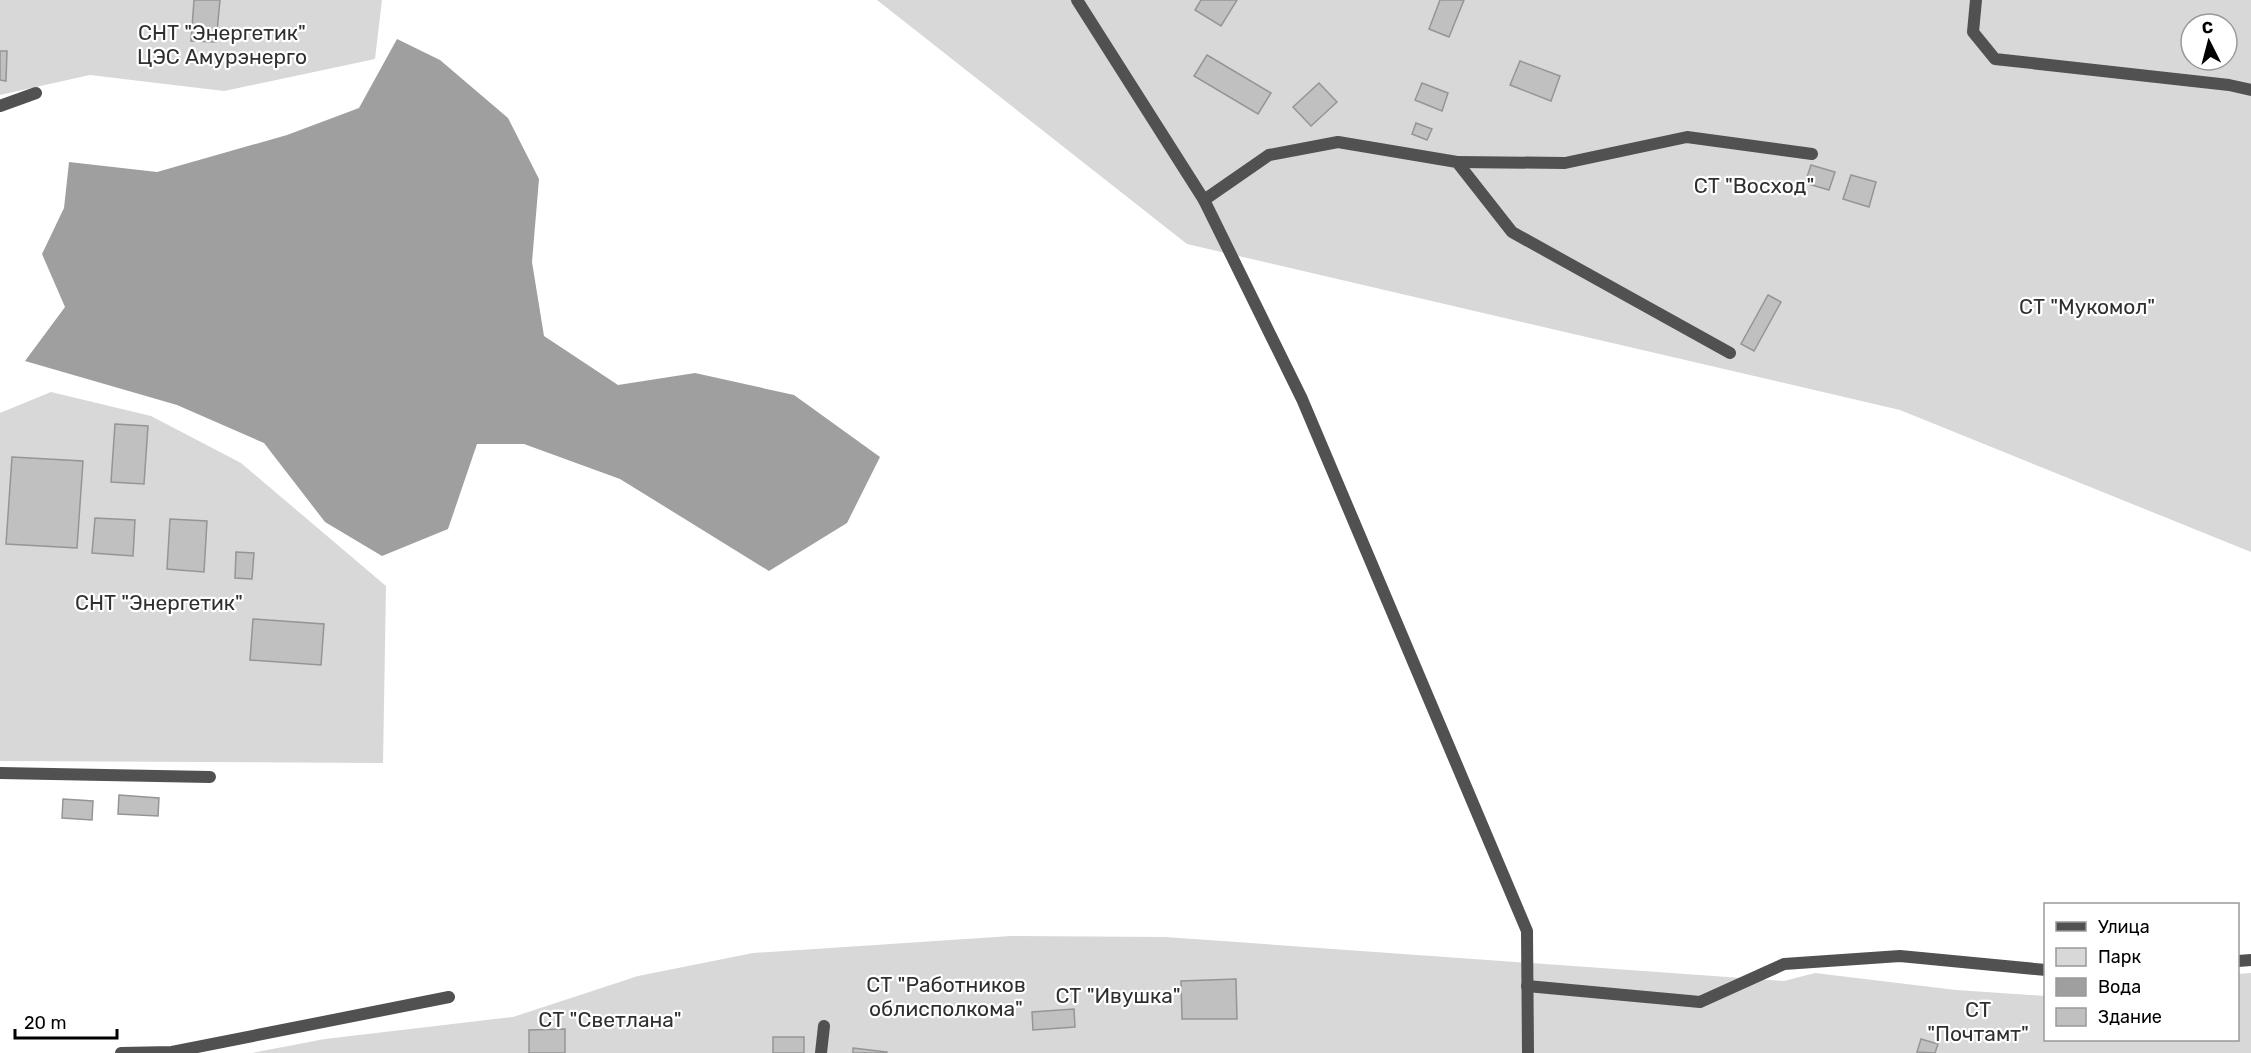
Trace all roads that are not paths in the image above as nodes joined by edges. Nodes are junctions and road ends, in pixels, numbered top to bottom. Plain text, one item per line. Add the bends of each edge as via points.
1 (1077, 0) edge
2 (1976, 0) edge
3 (2251, 90) edge
4 (36, 93) dead end
5 (0, 106) edge
6 (1812, 154) dead end
7 (1457, 162) junction
8 (1203, 200) junction
9 (1730, 353) dead end
10 (0, 773) edge
11 (210, 777) dead end
12 (2044, 970) edge
13 (1527, 986) junction
14 (449, 997) dead end
15 (824, 1026) dead end
16 (122, 1053) edge
17 (821, 1053) edge
18 (1528, 1053) edge

1 - 8 street
2 - 3 street via 1973,32 1995,59 2229,84
4 - 5 street
6 - 7 street via 1687,137 1565,164
7 - 8 street via 1338,142 1269,154
7 - 9 street via 1512,232
8 - 13 street via 1302,399 1527,931
10 - 11 street
12 - 13 street via 1900,956 1784,964 1700,1002
13 - 18 street
14 - 16 street via 172,1052
15 - 17 street

